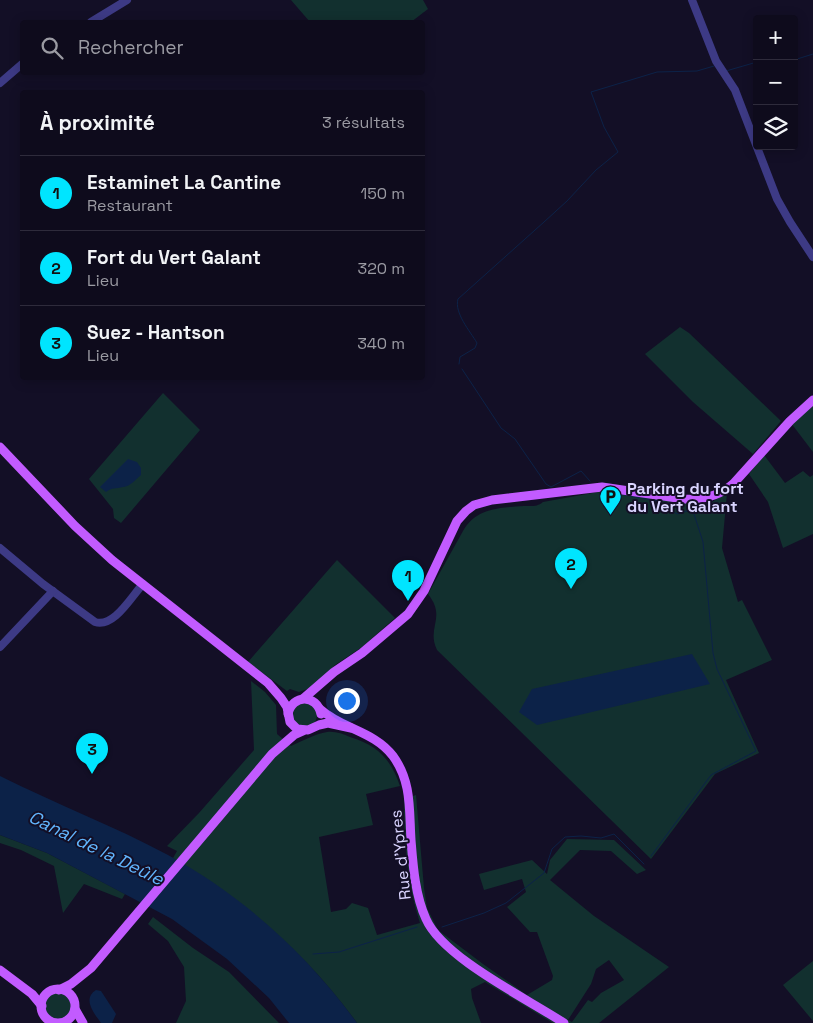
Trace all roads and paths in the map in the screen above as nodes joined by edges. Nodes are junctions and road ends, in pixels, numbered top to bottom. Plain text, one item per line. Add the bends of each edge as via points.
1 (127, 0) edge
2 (692, 0) edge
3 (94, 20) edge
4 (20, 66) edge
5 (0, 83) edge
6 (813, 257) edge
7 (813, 400) edge
8 (0, 440) edge
9 (0, 447) edge
10 (28, 476) junction
11 (0, 548) edge
12 (101, 548) junction
13 (143, 584) junction
14 (53, 590) junction
15 (199, 628) junction
16 (0, 648) edge
17 (256, 673) junction
18 (330, 675) junction
19 (302, 699) junction
20 (319, 707) junction
21 (289, 717) junction
22 (315, 727) junction
23 (351, 728) junction
24 (303, 731) junction
25 (272, 754) junction
26 (91, 968) junction
27 (0, 970) edge
28 (15, 980) junction
29 (55, 991) junction
30 (74, 1005) junction
31 (42, 1006) junction
32 (67, 1022) edge
33 (83, 1023) edge
34 (564, 1023) edge

1 - 3 street
2 - 6 street via 716,62 736,94 776,199
4 - 5 street
7 - 18 main road via 734,483 714,496 684,499 602,487 492,500 468,508 455,525 411,611 362,653
8 - 10 main road
9 - 10 main road
10 - 12 main road via 75,526
11 - 14 street
12 - 13 main road
12 - 15 main road via 177,606
13 - 14 street via 111,620 101,624
13 - 15 main road
14 - 16 street
15 - 17 main road
17 - 19 main road via 290,696
17 - 21 main road via 277,692
18 - 19 main road
18 - 20 main road via 320,692
19 - 20 main road via 313,700
19 - 21 main road via 291,706
20 - 22 main road via 320,718
20 - 23 main road, Rue d'Ypres
21 - 24 main road via 295,728
21 - 25 main road via 286,732
22 - 23 main road, Rue d'Ypres via 328,723
22 - 24 main road
23 - 34 main road, Rue d'Ypres via 383,745 403,774 409,795 413,858 420,900 434,932 474,966
24 - 25 main road
25 - 26 main road
26 - 29 main road via 71,984
26 - 30 main road via 77,989
27 - 28 main road
28 - 29 main road via 38,991
28 - 31 main road
29 - 30 main road via 67,992
29 - 31 main road via 44,998
30 - 32 main road
30 - 33 main road
31 - 32 main road via 49,1020

